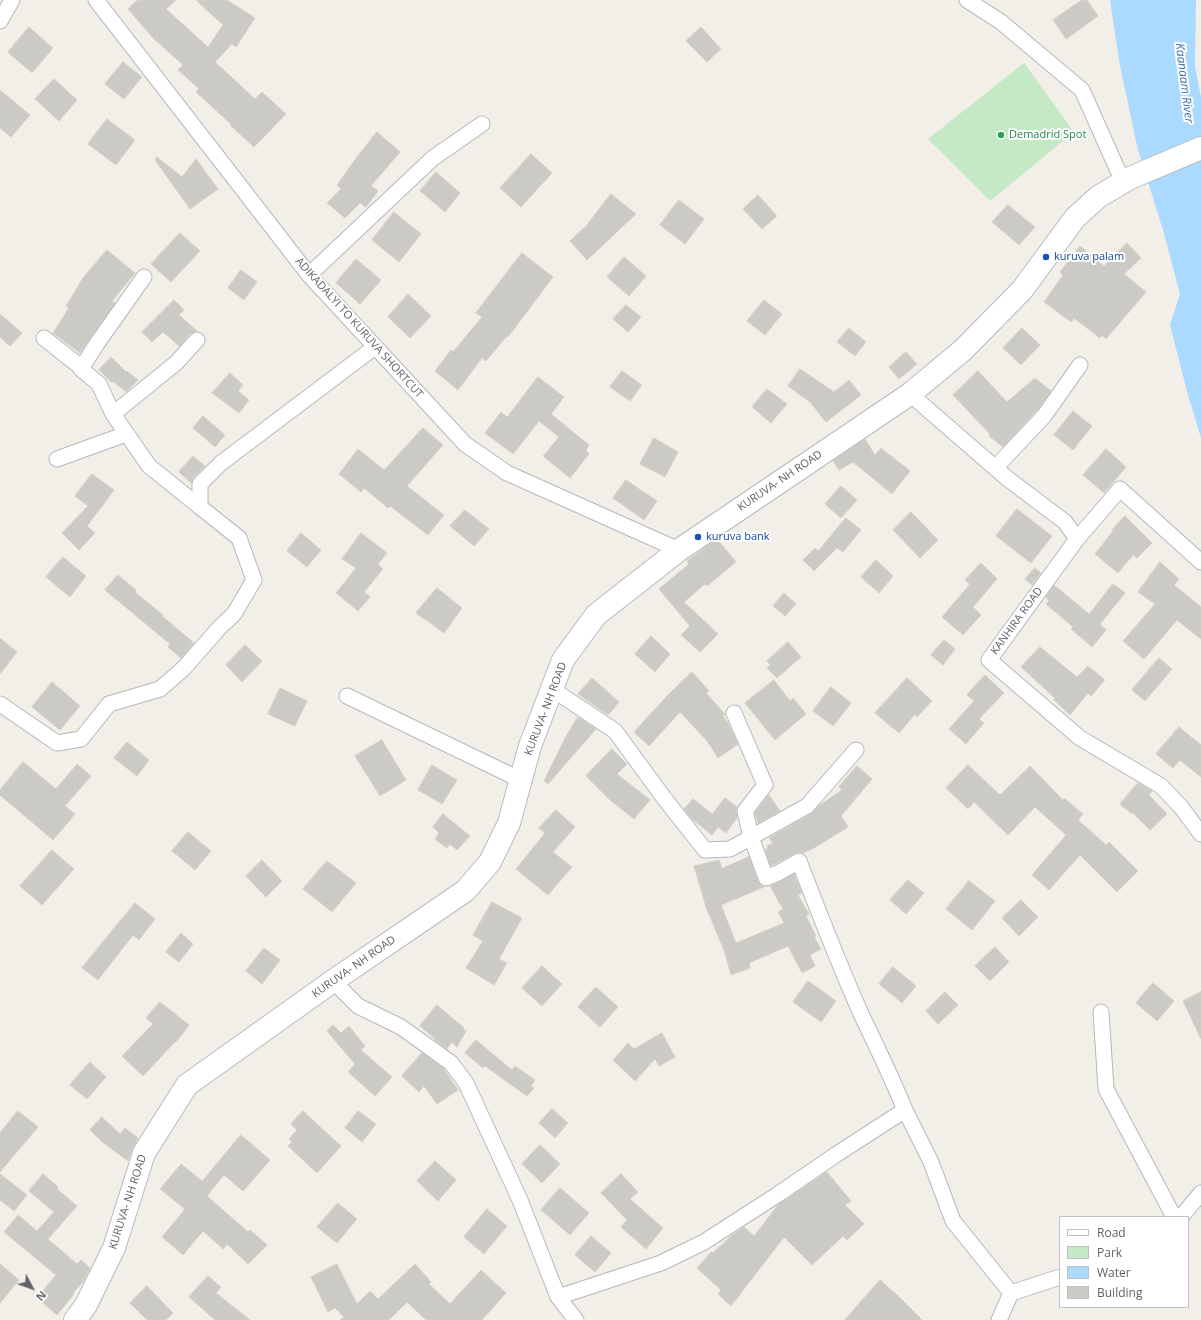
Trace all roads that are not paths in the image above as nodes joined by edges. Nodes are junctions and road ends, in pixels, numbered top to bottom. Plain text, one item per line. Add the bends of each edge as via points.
1 (12, 0) edge
2 (96, 0) edge
3 (967, 0) edge
4 (0, 21) edge
5 (482, 124) dead end
6 (1201, 148) edge
7 (1127, 180) junction
8 (309, 275) junction
9 (144, 277) dead end
10 (44, 338) dead end
11 (197, 340) dead end
12 (375, 347) junction
13 (1080, 365) dead end
14 (82, 368) junction
15 (910, 394) junction
16 (113, 414) junction
17 (126, 434) junction
18 (57, 459) dead end
19 (995, 468) junction
20 (200, 507) junction
21 (1077, 539) junction
22 (679, 550) junction
23 (1201, 562) edge
24 (552, 689) junction
25 (347, 696) dead end
26 (0, 704) edge
27 (734, 713) dead end
28 (856, 750) dead end
29 (521, 780) junction
30 (1201, 834) edge
31 (751, 837) junction
32 (333, 980) junction
33 (1101, 1012) dead end
34 (905, 1110) junction
35 (1201, 1193) edge
36 (1173, 1216) edge
37 (1182, 1216) edge
38 (1059, 1277) edge
39 (1012, 1293) junction
40 (558, 1297) junction
41 (75, 1320) edge
42 (576, 1320) edge
43 (1000, 1320) edge

1 - 4 street
2 - 8 street, ADIKADALYI TO KURUVA SHORTCUT
3 - 7 street via 1001,22 1082,90
5 - 8 street via 433,158
6 - 7 main road, KURUVA- NH ROAD
7 - 15 main road, KURUVA- NH ROAD via 1098,197 1075,218 1022,290 963,350
8 - 12 street, ADIKADALYI TO KURUVA SHORTCUT
9 - 14 street
10 - 14 street
11 - 16 street via 176,364
12 - 20 street via 221,463 200,484
12 - 22 street, ADIKADALYI TO KURUVA SHORTCUT via 465,444 507,473
13 - 19 street via 1044,416
14 - 16 street via 99,384
15 - 19 street
15 - 22 main road, KURUVA- NH ROAD
16 - 17 street
17 - 18 street
17 - 20 street via 148,466
19 - 21 street via 1065,522
20 - 26 street via 239,538 254,580 234,614 184,668 160,689 109,704 81,739 57,743
21 - 23 street via 1120,489
21 - 30 street, KANHIRA ROAD via 989,660 1080,738 1161,786 1181,806
22 - 24 main road, KURUVA- NH ROAD via 596,615 563,660
24 - 29 main road, KURUVA- NH ROAD via 530,746
24 - 31 street via 614,732 705,850 730,849
25 - 29 street
27 - 31 street via 765,785 745,811
28 - 31 street via 807,806
29 - 32 main road, KURUVA- NH ROAD via 509,823 490,862 465,891
31 - 34 street via 766,878 799,861 862,1016
32 - 40 street via 358,1006 401,1027 451,1063 466,1083 520,1200
32 - 41 main road, KURUVA- NH ROAD via 187,1085 144,1152 114,1248 86,1305
33 - 36 street via 1106,1089
34 - 39 street via 931,1162 953,1221
34 - 40 street via 704,1242 661,1263
35 - 37 street
38 - 39 street
39 - 43 street
40 - 42 street

